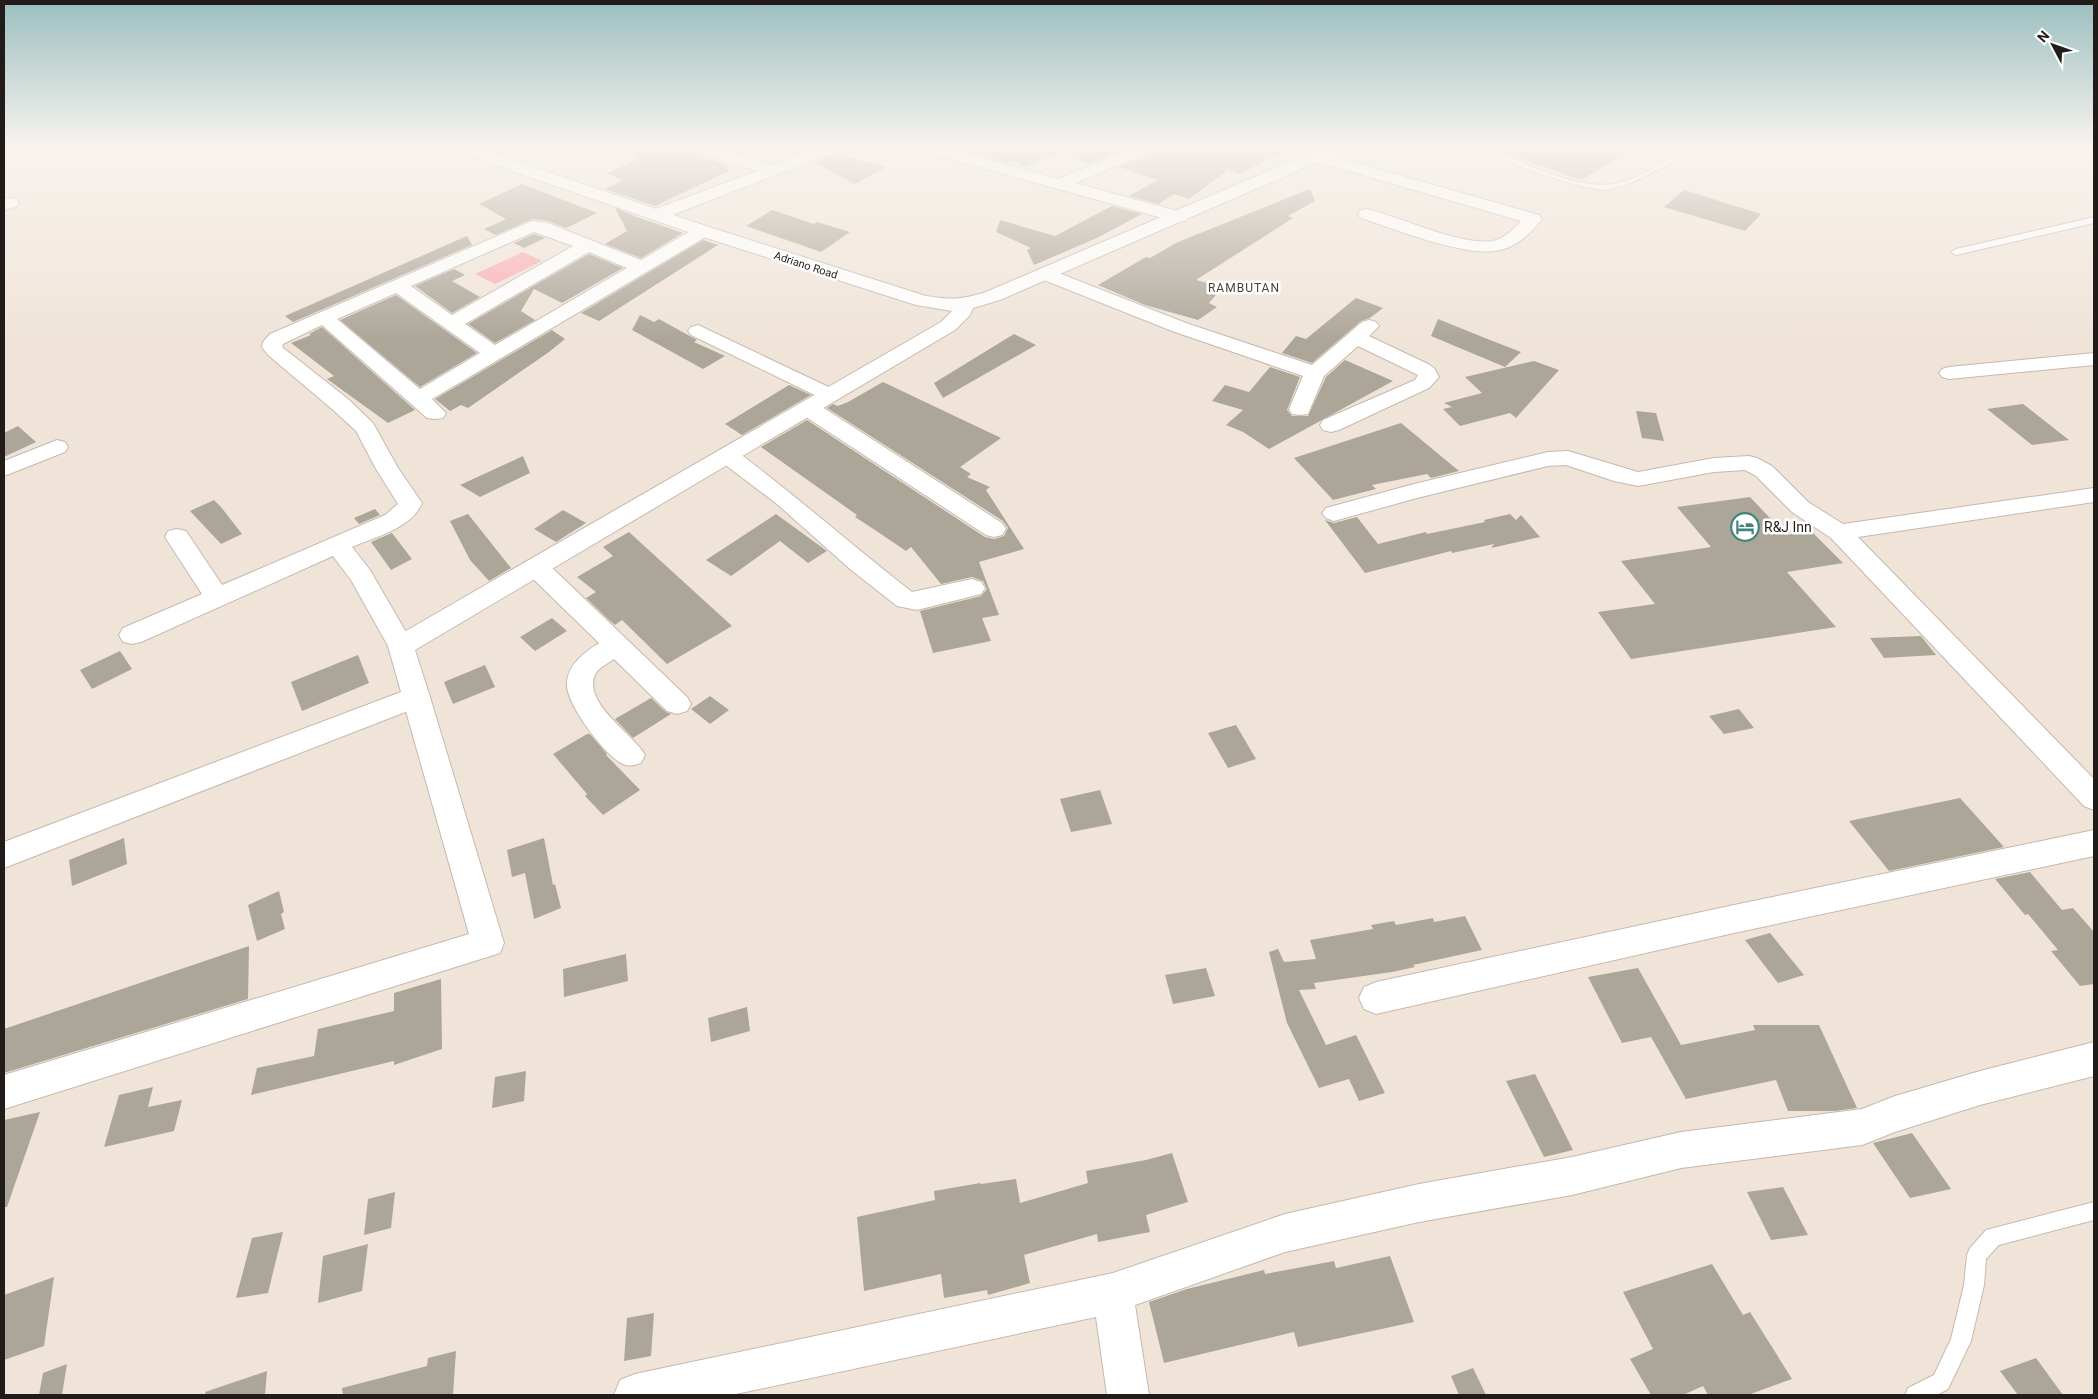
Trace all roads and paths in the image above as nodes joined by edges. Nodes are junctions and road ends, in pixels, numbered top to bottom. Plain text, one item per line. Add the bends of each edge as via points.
1 (642, 210) edge
2 (668, 210) edge
3 (1158, 210) edge
4 (1192, 210) edge
5 (1508, 210) edge
6 (1367, 214) dead end
7 (656, 215) junction
8 (1179, 216) junction
9 (2094, 220) edge
10 (703, 231) junction
11 (588, 245) junction
12 (1956, 252) dead end
13 (642, 267) junction
14 (1046, 274) junction
15 (399, 286) junction
16 (964, 305) junction
17 (325, 318) junction
18 (452, 324) junction
19 (1371, 324) dead end
20 (698, 331) dead end
21 (1355, 337) junction
22 (494, 354) junction
23 (2094, 359) edge
24 (1315, 373) junction
25 (1949, 373) dead end
26 (830, 395) junction
27 (419, 398) junction
28 (808, 408) junction
29 (1300, 409) dead end
30 (436, 413) dead end
31 (1331, 425) dead end
32 (57, 448) dead end
33 (727, 455) junction
34 (4, 468) edge
35 (2094, 495) edge
36 (1334, 513) dead end
37 (994, 529) dead end
38 (1839, 532) junction
39 (177, 536) dead end
40 (338, 544) junction
41 (536, 567) junction
42 (972, 588) dead end
43 (217, 597) junction
44 (132, 635) dead end
45 (616, 645) junction
46 (401, 646) junction
47 (416, 696) junction
48 (677, 704) dead end
49 (631, 755) dead end
50 (2094, 798) edge
51 (2094, 843) edge
52 (4, 855) edge
53 (1376, 998) dead end
54 (2094, 1059) edge
55 (4, 1092) edge
56 (2094, 1211) edge
57 (1113, 1292) junction
58 (635, 1395) edge
59 (1128, 1395) edge
60 (1916, 1395) edge

1 - 7 street, Adriano Road
2 - 7 street
3 - 8 street
4 - 8 street, Adriano Road
5 - 6 street via 1533,219 1508,242 1479,247
7 - 10 street, Adriano Road
8 - 14 street, Adriano Road
9 - 12 lane
10 - 13 street
10 - 16 street, Adriano Road via 916,299
11 - 13 street
11 - 15 street via 542,227 527,227
11 - 18 street
13 - 22 street
14 - 16 street, Adriano Road
14 - 24 street via 1179,327
15 - 17 street
15 - 18 street
16 - 26 street via 963,311 948,326
17 - 27 street
17 - 40 street via 277,338 272,347 365,428 410,502 408,508 393,520
18 - 22 street
19 - 21 street
20 - 26 street
21 - 24 street
21 - 31 street via 1421,368 1428,372 1429,377 1422,384
22 - 27 street
23 - 25 street
24 - 29 street
26 - 28 street
27 - 30 street
28 - 33 street
28 - 37 street
32 - 34 street
33 - 41 street
33 - 42 street via 906,600 917,601
35 - 38 street
36 - 38 street via 1548,459 1568,458 1638,479 1743,462 1764,472 1800,507
38 - 50 street
39 - 43 street
40 - 43 street
40 - 46 street via 366,584
41 - 45 street
41 - 46 street
43 - 44 street
45 - 48 street
45 - 49 street via 583,671 579,684 591,714
46 - 47 street
47 - 52 street
47 - 55 street via 488,943
51 - 53 street
54 - 57 street via 1980,1088 1895,1114 1862,1128 1681,1150 1572,1176 1419,1203 1285,1233
56 - 60 lane via 1993,1237 1976,1255 1974,1285 1961,1341 1941,1382
57 - 58 street
57 - 59 street

